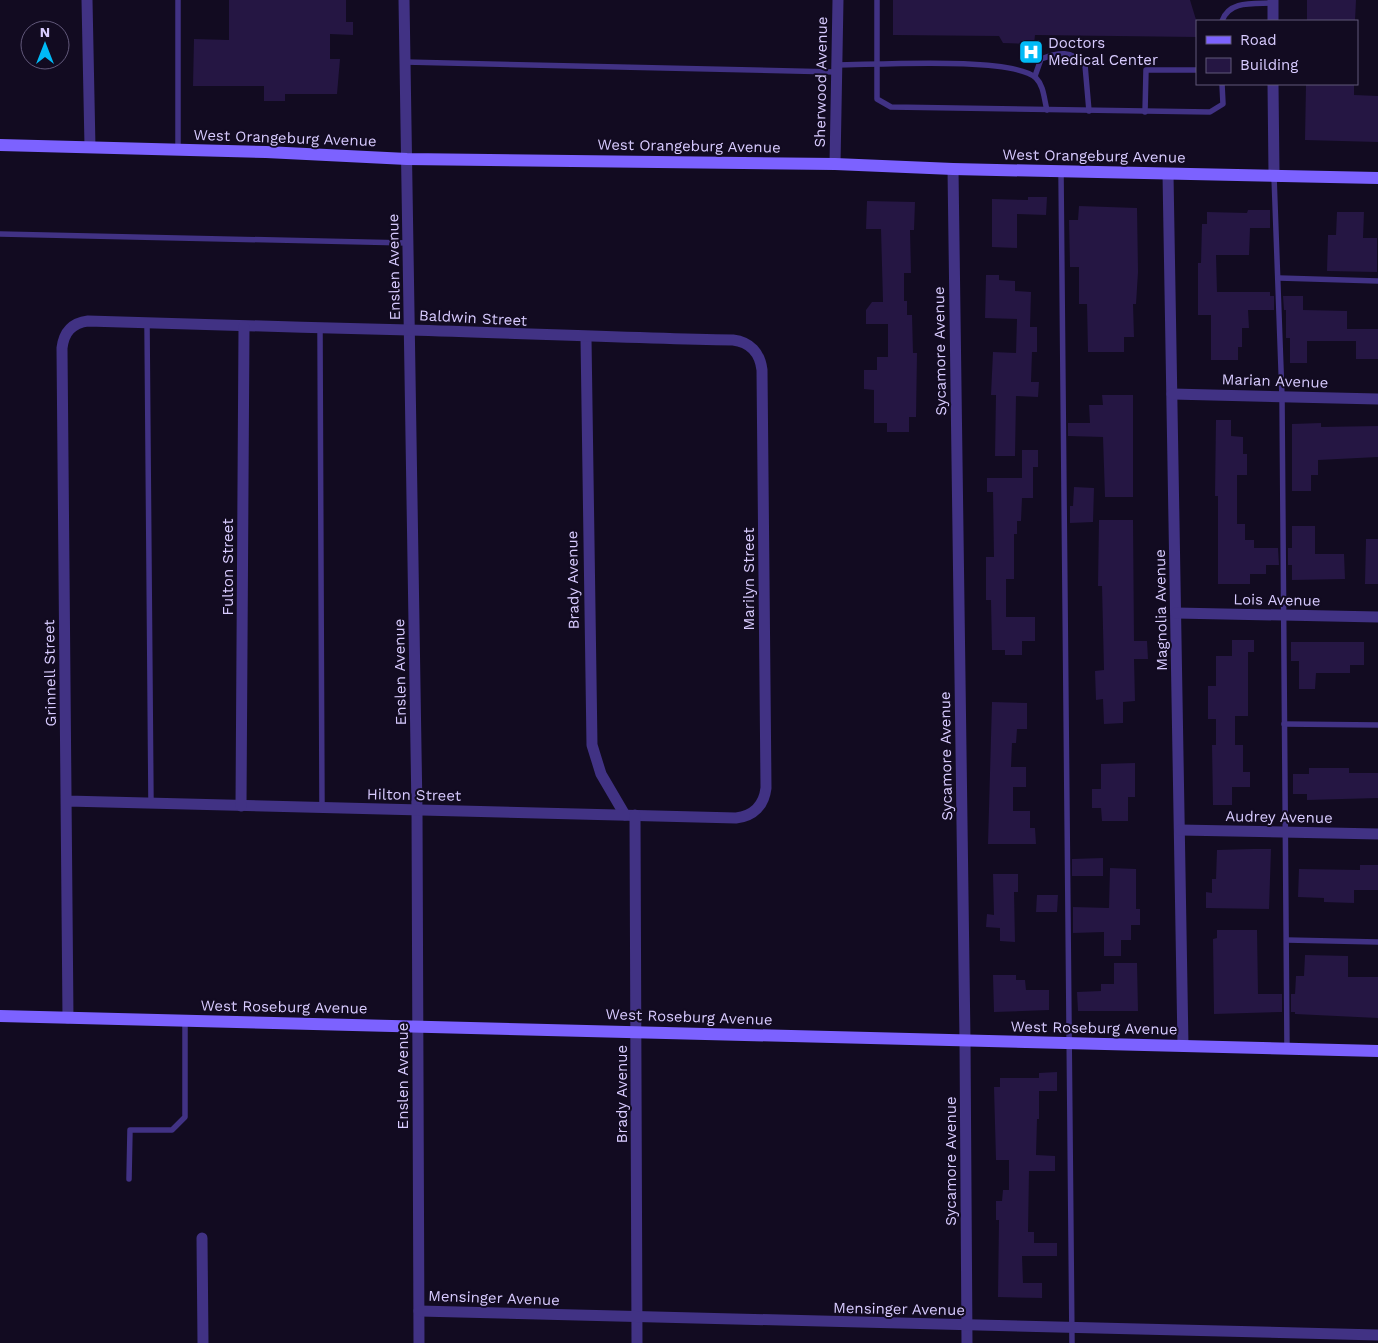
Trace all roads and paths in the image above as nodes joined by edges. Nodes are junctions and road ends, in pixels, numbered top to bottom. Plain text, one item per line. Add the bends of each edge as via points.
1 (87, 0) edge
2 (178, 0) edge
3 (404, 0) edge
4 (838, 0) edge
5 (877, 0) edge
6 (1273, 1) edge
7 (1222, 20) edge
8 (1273, 20) edge
9 (405, 62) junction
10 (877, 65) junction
11 (837, 69) junction
12 (1196, 70) edge
13 (1035, 76) junction
14 (1222, 85) edge
15 (1274, 85) edge
16 (1046, 110) junction
17 (1088, 111) junction
18 (1145, 112) junction
19 (0, 145) edge
20 (90, 147) junction
21 (178, 150) junction
22 (407, 159) junction
23 (835, 164) junction
24 (953, 169) junction
25 (1061, 172) junction
26 (1168, 174) junction
27 (1274, 174) junction
28 (1378, 178) edge
29 (0, 234) edge
30 (408, 243) junction
31 (1279, 278) junction
32 (1378, 281) edge
33 (147, 324) junction
34 (244, 328) junction
35 (69, 329) joint
36 (320, 329) junction
37 (410, 330) junction
38 (586, 338) junction
39 (754, 349) joint
40 (1172, 394) junction
41 (1282, 397) junction
42 (1378, 399) edge
43 (1176, 613) junction
44 (1284, 615) junction
45 (1378, 617) edge
46 (1284, 724) junction
47 (1378, 725) edge
48 (67, 801) junction
49 (152, 803) junction
50 (241, 806) junction
51 (322, 808) junction
52 (757, 809) joint
53 (417, 811) junction
54 (630, 815) junction
55 (1180, 830) junction
56 (1284, 832) junction
57 (1378, 834) edge
58 (1287, 940) junction
59 (1378, 942) edge
60 (0, 1016) edge
61 (68, 1018) junction
62 (185, 1021) junction
63 (419, 1026) junction
64 (637, 1032) junction
65 (965, 1041) junction
66 (1070, 1043) junction
67 (1184, 1046) junction
68 (1287, 1049) junction
69 (1378, 1051) edge
70 (129, 1179) dead end
71 (202, 1238) dead end
72 (419, 1311) junction
73 (637, 1317) junction
74 (967, 1326) junction
75 (1072, 1328) junction
76 (1180, 1330) junction
77 (1378, 1335) edge
78 (202, 1343) edge
79 (419, 1343) edge
80 (637, 1343) edge
81 (967, 1343) edge
82 (1072, 1343) edge
83 (1180, 1343) edge

1 - 20 street
2 - 21 lane
3 - 9 street, Enslen Avenue
4 - 11 street, Sherwood Avenue
5 - 10 lane
6 - 7 lane via 1237,4
6 - 8 street
9 - 11 lane
9 - 22 street, Enslen Avenue
10 - 11 lane
10 - 13 lane via 979,63
10 - 16 lane via 877,99 891,108
11 - 23 street, Sherwood Avenue
12 - 18 lane via 1146,70
13 - 16 lane via 1042,87
13 - 17 lane via 1041,59 1058,52 1077,56 1085,65
14 - 18 lane via 1223,104 1210,112
15 - 27 street
16 - 17 lane
17 - 18 lane
19 - 20 street, West Orangeburg Avenue
20 - 21 street, West Orangeburg Avenue
21 - 22 street, West Orangeburg Avenue
22 - 23 street, West Orangeburg Avenue
22 - 30 street, Enslen Avenue
23 - 24 street, West Orangeburg Avenue
24 - 25 street, West Orangeburg Avenue
24 - 65 street, Sycamore Avenue
25 - 26 street, West Orangeburg Avenue
25 - 66 lane
26 - 27 street, West Orangeburg Avenue
26 - 40 street, Magnolia Avenue
27 - 28 street, West Orangeburg Avenue
27 - 31 lane
29 - 30 lane
30 - 37 street, Enslen Avenue
31 - 32 lane
31 - 41 lane
33 - 34 street, Baldwin Street
33 - 35 street, Baldwin Street via 81,322
33 - 49 lane
34 - 36 street, Baldwin Street
34 - 50 street, Fulton Street
35 - 48 street, Grinnell Street via 62,348
36 - 37 street, Baldwin Street
36 - 51 lane
37 - 38 street, Baldwin Street
37 - 53 street, Enslen Avenue
38 - 39 street, Baldwin Street via 733,340
38 - 54 street, Brady Avenue via 592,745 601,774
39 - 52 street, Marilyn Street via 762,370 766,788 765,798
40 - 41 street, Marian Avenue
40 - 43 street, Magnolia Avenue
41 - 42 street, Marian Avenue
41 - 44 lane
43 - 44 street, Lois Avenue
43 - 55 street, Magnolia Avenue
44 - 45 street, Lois Avenue
44 - 46 lane
46 - 47 lane
46 - 56 lane
48 - 49 street, Hilton Street
48 - 61 street, Grinnell Street
49 - 50 street, Hilton Street
50 - 51 street, Hilton Street
51 - 53 street, Hilton Street
52 - 54 street, Hilton Street via 736,818
53 - 54 street, Hilton Street
53 - 63 street, Enslen Avenue
54 - 64 street, Brady Avenue
55 - 56 street, Audrey Avenue
55 - 67 street, Magnolia Avenue
56 - 57 street, Audrey Avenue
56 - 58 lane
58 - 59 lane
58 - 68 lane
60 - 61 street, West Roseburg Avenue
61 - 62 street, West Roseburg Avenue
62 - 63 street, West Roseburg Avenue
62 - 70 lane via 185,1117 172,1130 130,1130
63 - 64 street, West Roseburg Avenue
63 - 72 street, Enslen Avenue
64 - 65 street, West Roseburg Avenue
64 - 73 street, Brady Avenue
65 - 66 street, West Roseburg Avenue
65 - 74 street, Sycamore Avenue
66 - 67 street, West Roseburg Avenue
66 - 75 lane
67 - 68 street, West Roseburg Avenue
68 - 69 street, West Roseburg Avenue
71 - 78 street
72 - 73 street, Mensinger Avenue
72 - 79 street, Enslen Avenue
73 - 74 street, Mensinger Avenue
73 - 80 street, Brady Avenue
74 - 75 street, Mensinger Avenue
74 - 81 street, Sycamore Avenue
75 - 76 street, Mensinger Avenue
75 - 82 lane
76 - 77 street, Mensinger Avenue
76 - 83 street

